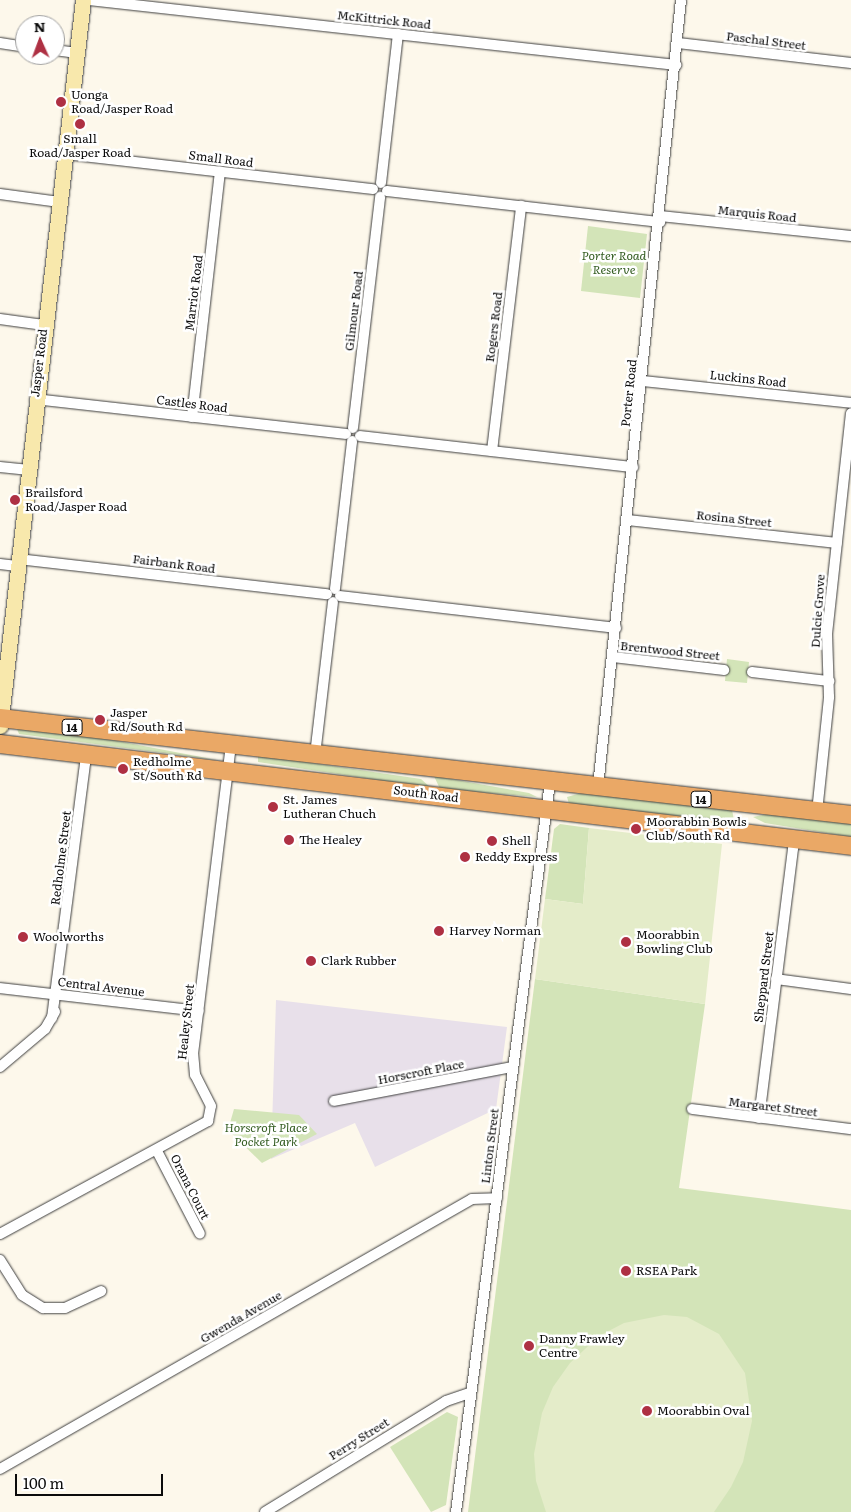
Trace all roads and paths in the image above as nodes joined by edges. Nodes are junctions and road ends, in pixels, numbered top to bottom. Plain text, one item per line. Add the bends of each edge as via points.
1 (83, 0) edge
2 (89, 0) edge
3 (681, 0) edge
4 (398, 34) junction
5 (678, 43) junction
6 (0, 44) edge
7 (15, 46) edge
8 (65, 51) edge
9 (77, 53) junction
10 (851, 63) edge
11 (676, 65) junction
12 (65, 154) junction
13 (220, 172) junction
14 (380, 190) junction
15 (0, 194) edge
16 (59, 202) junction
17 (521, 206) junction
18 (660, 219) junction
19 (851, 236) edge
20 (0, 319) edge
21 (44, 325) junction
22 (643, 381) junction
23 (35, 398) junction
24 (851, 403) edge
25 (851, 413) edge
26 (192, 416) junction
27 (353, 435) junction
28 (492, 451) junction
29 (0, 467) edge
30 (633, 468) junction
31 (27, 470) junction
32 (628, 520) junction
33 (837, 543) junction
34 (17, 562) junction
35 (0, 564) edge
36 (334, 595) junction
37 (616, 628) junction
38 (612, 657) junction
39 (724, 670) dead end
40 (752, 672) dead end
41 (829, 682) junction
42 (0, 721) edge
43 (0, 744) edge
44 (231, 745) junction
45 (86, 755) junction
46 (315, 755) junction
47 (427, 768) junction
48 (228, 772) junction
49 (550, 782) junction
50 (598, 787) junction
51 (434, 795) junction
52 (745, 803) junction
53 (547, 809) junction
54 (817, 812) junction
55 (851, 815) edge
56 (742, 833) junction
57 (794, 839) junction
58 (851, 846) edge
59 (776, 980) junction
60 (0, 988) edge
61 (851, 989) edge
62 (56, 994) junction
63 (199, 1011) junction
64 (0, 1067) edge
65 (512, 1067) junction
66 (334, 1101) dead end
67 (692, 1109) dead end
68 (759, 1118) junction
69 (851, 1129) edge
70 (157, 1151) junction
71 (497, 1198) junction
72 (0, 1234) edge
73 (200, 1234) dead end
74 (0, 1260) edge
75 (101, 1291) dead end
76 (469, 1393) junction
77 (0, 1469) edge
78 (265, 1512) edge
79 (456, 1512) edge

1 - 9 main road, Jasper Road
2 - 4 street, McKittrick Road
3 - 5 street, Porter Road
4 - 11 street, McKittrick Road
4 - 14 street, Gilmour Road
5 - 10 street, Paschal Street
5 - 11 street, Porter Road
6 - 7 street
8 - 9 street
9 - 12 main road, Jasper Road
11 - 18 street, Porter Road
12 - 13 street, Small Road
12 - 16 main road, Jasper Road
13 - 14 street, Small Road
13 - 26 street, Marriot Road
14 - 17 street, Small Road
14 - 27 street, Gilmour Road
15 - 16 street
16 - 21 main road, Jasper Road
17 - 18 street, Small Road
17 - 28 street, Rogers Road
18 - 19 street, Marquis Road
18 - 22 street, Porter Road
20 - 21 street
21 - 23 main road, Jasper Road
22 - 24 street, Luckins Road
22 - 30 street, Porter Road
23 - 26 street, Castles Road
23 - 31 main road, Jasper Road
25 - 33 street, Dulcie Grove
26 - 27 street, Castles Road
27 - 28 street, Castles Road
27 - 36 street, Gilmour Road
28 - 30 street, Castles Road
29 - 31 street
30 - 32 street, Porter Road
31 - 34 main road, Jasper Road
32 - 33 street, Rosina Street
32 - 37 street, Porter Road
33 - 41 street, Dulcie Grove via 827,640
34 - 35 street, Fairbank Road
34 - 36 street, Fairbank Road
34 - 42 main road, Jasper Road
36 - 37 street, Fairbank Road
36 - 46 street, Gilmour Road
37 - 38 street, Porter Road
38 - 39 street, Brentwood Street
38 - 50 street, Porter Road
40 - 41 street
41 - 54 street, Dulcie Grove
42 - 44 highway, 14
43 - 45 highway, South Road / 14
44 - 46 highway, 14
44 - 48 street, Healey Street
45 - 48 highway, South Road / 14
45 - 62 street, Redholme Street
46 - 47 highway, 14
47 - 49 highway, 14
47 - 51 highway
48 - 51 highway, South Road / 14
48 - 63 street, Healey Street
49 - 50 highway, 14
49 - 53 street, Linton Street
50 - 52 highway, 14
51 - 53 highway, South Road / 14
52 - 54 highway, 14
52 - 56 highway
53 - 56 highway, South Road / 14
53 - 65 street, Linton Street
54 - 55 highway, 14
56 - 57 highway, South Road / 14
57 - 58 highway, South Road / 14
57 - 59 street, Sheppard Street
59 - 61 street
59 - 68 street, Sheppard Street
60 - 62 street, Central Avenue
62 - 63 street, Central Avenue
62 - 64 street, Redholme Street via 52,1018
63 - 70 street, Healey Street via 194,1069 211,1106 210,1116 204,1125
65 - 66 street, Horscroft Place
65 - 71 street, Linton Street
67 - 68 street, Margaret Street
68 - 69 street, Margaret Street
70 - 72 street, Healey Street
70 - 73 street, Orana Court
71 - 76 street, Linton Street
71 - 77 street, Gwenda Avenue via 472,1199
74 - 75 street via 22,1295 43,1308 65,1308
76 - 78 street, Perry Street via 446,1400
76 - 79 street, Linton Street

